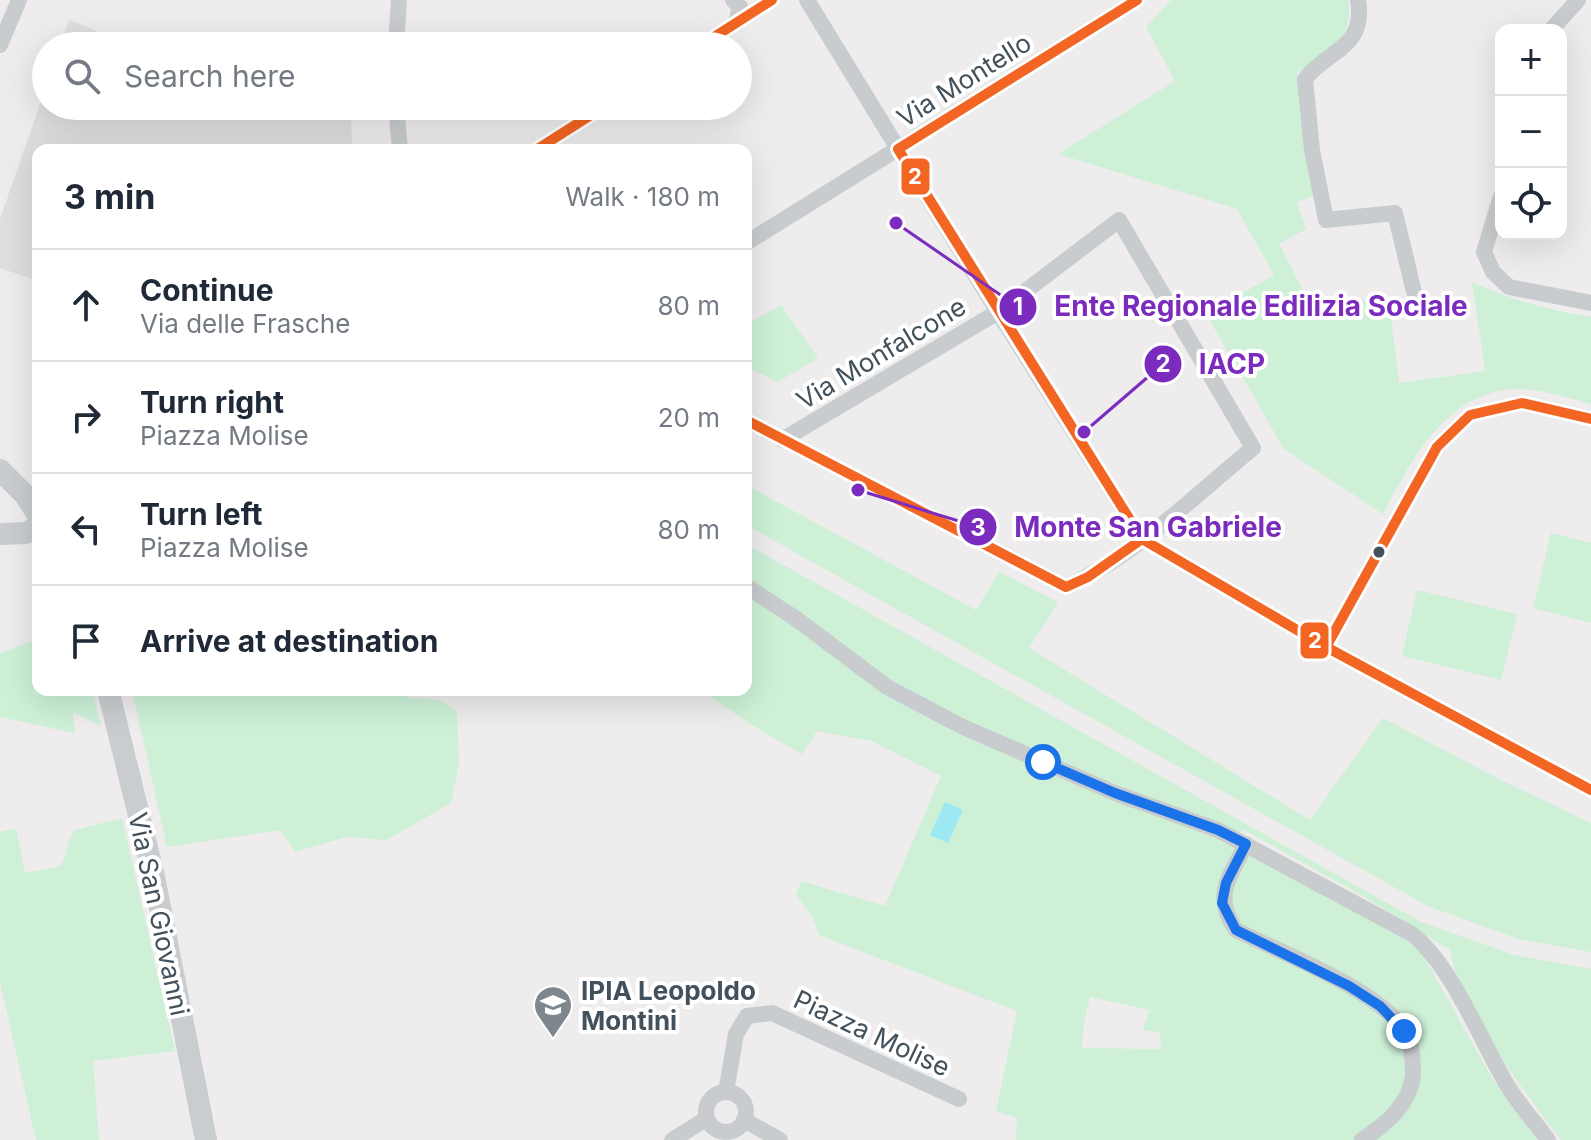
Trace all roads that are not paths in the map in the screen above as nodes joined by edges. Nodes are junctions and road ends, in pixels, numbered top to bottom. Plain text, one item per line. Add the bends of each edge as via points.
1 (19, 0) edge
2 (399, 0) edge
3 (733, 0) edge
4 (772, 0) edge
5 (807, 0) edge
6 (1137, 0) edge
7 (1358, 0) edge
8 (1578, 0) edge
9 (736, 23) junction
10 (1556, 24) edge
11 (397, 32) edge
12 (722, 32) edge
13 (0, 45) edge
14 (397, 120) edge
15 (583, 120) edge
16 (399, 144) edge
17 (545, 144) edge
18 (898, 149) junction
19 (1495, 216) edge
20 (752, 239) edge
21 (1414, 292) dead end
22 (1591, 303) edge
23 (998, 312) junction
24 (1591, 419) edge
25 (752, 423) edge
26 (782, 440) junction
27 (0, 470) edge
28 (8, 484) edge
29 (32, 523) edge
30 (32, 529) edge
31 (0, 534) edge
32 (1142, 539) junction
33 (752, 590) edge
34 (1326, 647) junction
35 (109, 696) edge
36 (1591, 790) edge
37 (1246, 844) junction
38 (726, 1092) junction
39 (959, 1099) dead end
40 (706, 1119) junction
41 (744, 1120) junction
42 (206, 1140) edge
43 (672, 1140) edge
44 (780, 1140) edge
45 (1362, 1140) edge
46 (1548, 1140) edge

1 - 13 street
2 - 11 street
3 - 9 street via 740,7
4 - 9 street
5 - 18 street
6 - 18 street, Via Montello
7 - 21 street via 1357,27 1349,43 1305,79 1312,150 1326,220 1395,213
8 - 10 street
9 - 12 street
14 - 16 street
15 - 17 street
18 - 20 street, Via Montello
18 - 23 street
19 - 22 street via 1484,252 1493,272 1509,287
23 - 26 street, Via Monfalcone
23 - 32 street
23 - 32 street, Via Monfalcone via 1119,220 1253,448
24 - 34 street via 1522,403 1470,415 1454,428 1437,447
25 - 26 street
26 - 32 street via 1066,587
27 - 28 main road
28 - 29 main road
30 - 31 main road
32 - 34 street
33 - 37 street via 887,687 963,727
34 - 36 street
35 - 42 main road, Via San Giovanni via 153,872
37 - 45 street via 1222,903 1236,930 1380,1006 1404,1031 1414,1056 1412,1085 1400,1108
37 - 46 street via 1426,945 1510,1089
38 - 39 street, Piazza Molise via 736,1034 747,1016 772,1013
38 - 40 street via 709,1100
38 - 41 street via 743,1101
40 - 41 street via 715,1129 728,1132
40 - 43 street
41 - 44 street

